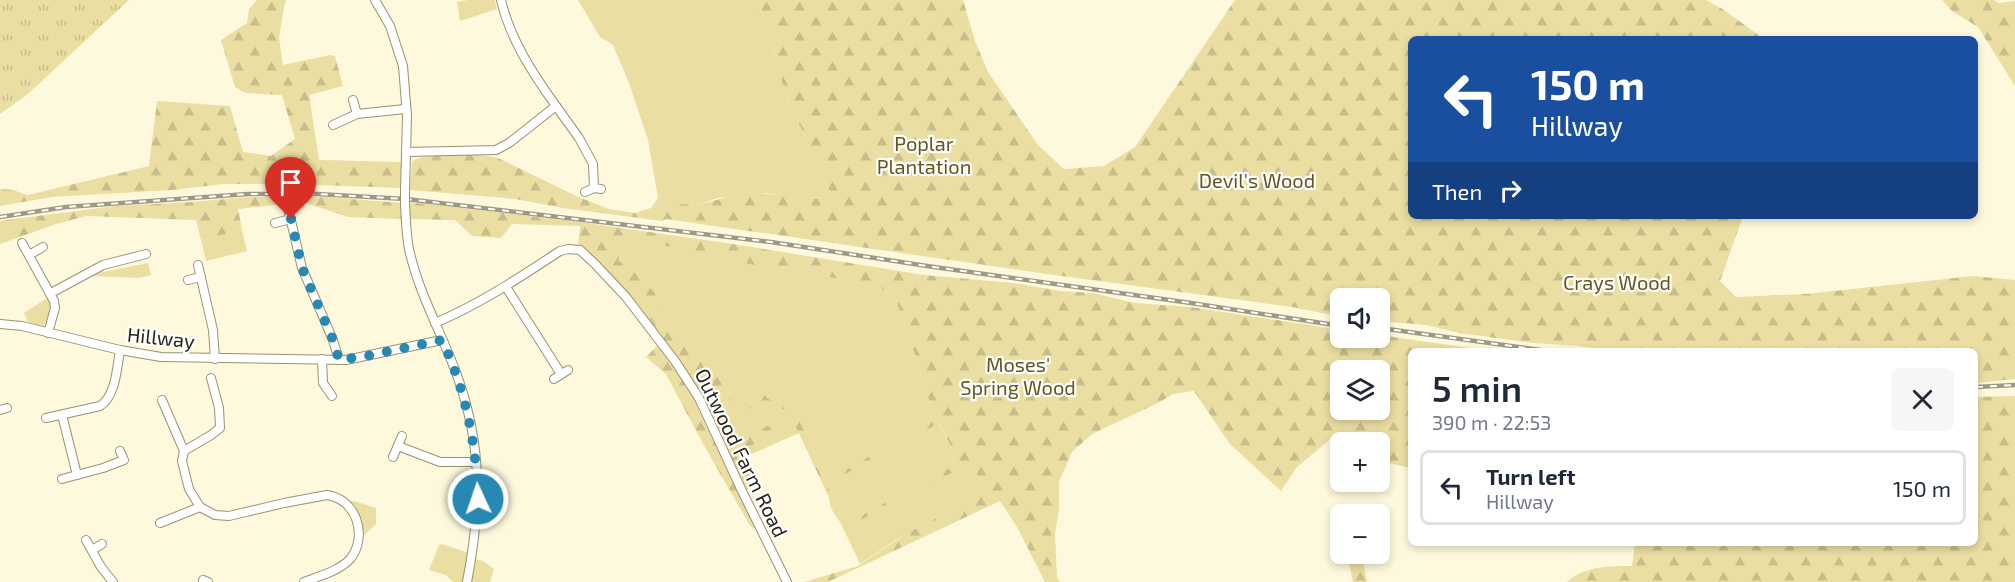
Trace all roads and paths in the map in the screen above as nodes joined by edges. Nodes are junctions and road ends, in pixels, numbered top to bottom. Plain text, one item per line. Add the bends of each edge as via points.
1 (375, 0) edge
2 (501, 0) edge
3 (353, 100) dead end
4 (556, 106) junction
5 (405, 109) junction
6 (357, 114) junction
7 (333, 125) dead end
8 (406, 152) junction
9 (585, 192) dead end
10 (288, 208) dead end
11 (291, 219) junction
12 (275, 223) dead end
13 (22, 243) dead end
14 (43, 247) dead end
15 (146, 254) dead end
16 (29, 255) junction
17 (198, 265) dead end
18 (201, 277) junction
19 (189, 280) dead end
20 (506, 287) junction
21 (51, 293) junction
22 (435, 323) junction
23 (0, 324) edge
24 (48, 333) junction
25 (444, 344) junction
26 (120, 350) junction
27 (215, 359) junction
28 (322, 359) junction
29 (339, 360) junction
30 (561, 374) dead end
31 (211, 378) dead end
32 (332, 396) dead end
33 (162, 400) dead end
34 (62, 415) junction
35 (46, 418) dead end
36 (402, 436) dead end
37 (398, 446) junction
38 (120, 451) dead end
39 (184, 451) junction
40 (393, 457) dead end
41 (476, 462) junction
42 (76, 475) junction
43 (62, 479) dead end
44 (200, 507) junction
45 (160, 523) dead end
46 (86, 540) dead end
47 (102, 544) dead end
48 (92, 550) junction
49 (113, 582) edge
50 (304, 582) edge
51 (467, 582) edge
52 (787, 582) edge

1 - 5 street via 400,53
2 - 4 street via 532,73
3 - 6 street
4 - 8 street via 496,150
4 - 9 street via 593,164 598,188
5 - 6 street
5 - 8 street
6 - 7 street
8 - 22 street, bridge via 407,235
10 - 11 street
11 - 12 street
11 - 29 street via 302,268
13 - 16 street
14 - 16 street
15 - 21 street via 103,265
16 - 21 street
17 - 18 street
18 - 19 street
18 - 27 street
20 - 22 street, Outwood Farm Road
20 - 30 street
20 - 52 street, Outwood Farm Road via 568,249 580,250 612,282 663,344 699,398
21 - 24 street via 55,308
22 - 25 street
23 - 24 street, Hillway
24 - 26 street, Hillway
25 - 29 street, Hillway
25 - 41 street via 464,396
26 - 27 street, Hillway via 148,356
26 - 34 street via 107,402
27 - 28 street, Hillway
28 - 29 street, Hillway
28 - 32 street via 323,383
31 - 39 street via 220,428
33 - 39 street
34 - 35 street
34 - 42 street
36 - 37 street
37 - 40 street
37 - 41 street via 440,462
38 - 42 street via 124,460
39 - 44 street via 186,481
41 - 51 street via 477,520
42 - 43 street
44 - 45 street
44 - 50 street via 223,516 320,496 334,496 346,502 357,520 355,551 343,565
46 - 48 street
47 - 48 street
48 - 49 street

